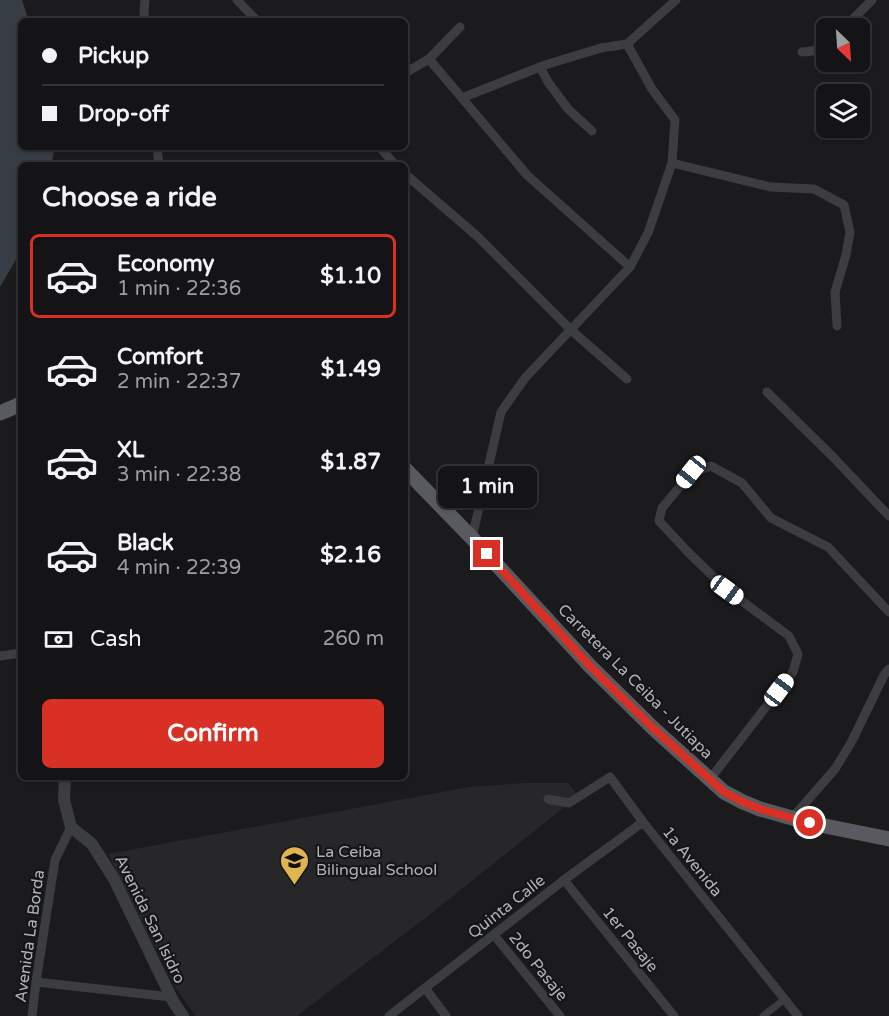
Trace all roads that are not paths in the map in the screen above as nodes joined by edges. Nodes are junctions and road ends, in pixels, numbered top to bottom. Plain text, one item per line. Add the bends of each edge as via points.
1 (145, 0) edge
2 (237, 0) edge
3 (676, 0) edge
4 (872, 0) edge
5 (145, 18) edge
6 (254, 18) edge
7 (854, 18) edge
8 (460, 27) dead end
9 (627, 44) junction
10 (816, 50) edge
11 (802, 52) dead end
12 (429, 59) junction
13 (540, 67) junction
14 (408, 71) edge
15 (462, 98) junction
16 (592, 131) dead end
17 (382, 150) edge
18 (392, 162) edge
19 (672, 163) junction
20 (408, 177) edge
21 (630, 267) junction
22 (837, 326) dead end
23 (571, 330) junction
24 (627, 379) dead end
25 (767, 392) dead end
26 (408, 473) edge
27 (889, 516) edge
28 (472, 538) junction
29 (889, 612) edge
30 (18, 653) edge
31 (0, 656) edge
32 (889, 669) edge
33 (710, 779) junction
34 (65, 780) edge
35 (548, 800) dead end
36 (793, 817) junction
37 (643, 822) junction
38 (71, 827) junction
39 (889, 840) edge
40 (564, 880) junction
41 (494, 934) junction
42 (36, 982) junction
43 (425, 988) junction
44 (171, 997) junction
45 (785, 999) junction
46 (182, 1015) edge
47 (32, 1016) edge
48 (389, 1016) edge
49 (446, 1016) edge
50 (560, 1016) edge
51 (674, 1016) edge
52 (764, 1016) edge
53 (798, 1016) edge

1 - 5 street
2 - 6 street
3 - 9 street
4 - 7 street
8 - 12 street
9 - 13 street
9 - 19 street via 675,120
10 - 11 street
12 - 14 street
12 - 15 street
13 - 15 street
13 - 16 street via 568,109
15 - 21 street via 527,175
17 - 18 street
19 - 21 street via 648,232
19 - 22 street via 771,187 814,189 844,205 849,232 835,292
20 - 23 street via 477,236
21 - 23 street
23 - 24 street
23 - 28 street via 525,378 501,412
25 - 27 street
26 - 28 main road, Carretera La Ceiba - Jutiapa
28 - 33 main road, Carretera La Ceiba - Jutiapa via 590,666
29 - 33 street via 828,546 771,518 742,483 711,466 691,472 662,508 659,521 727,590 789,636 798,654 793,672
30 - 31 street
32 - 36 street via 835,769
33 - 36 main road, Carretera La Ceiba - Jutiapa via 743,802
34 - 38 street via 64,800
35 - 37 street, 1a Avenida via 570,803 610,777
36 - 39 main road, Carretera La Ceiba - Jutiapa
37 - 40 street, Quinta Calle
37 - 45 street, 1a Avenida
38 - 42 street, Avenida La Borda via 55,860
38 - 44 street, Avenida San Isidro via 93,844 103,859
40 - 41 street, Quinta Calle
40 - 51 street, 1er Pasaje
41 - 43 street, Quinta Calle
41 - 50 street, 2do Pasaje
42 - 44 street
42 - 47 street, Avenida La Borda
43 - 48 street, Quinta Calle
43 - 49 street
44 - 46 street, Avenida San Isidro
45 - 52 street
45 - 53 street, 1a Avenida

